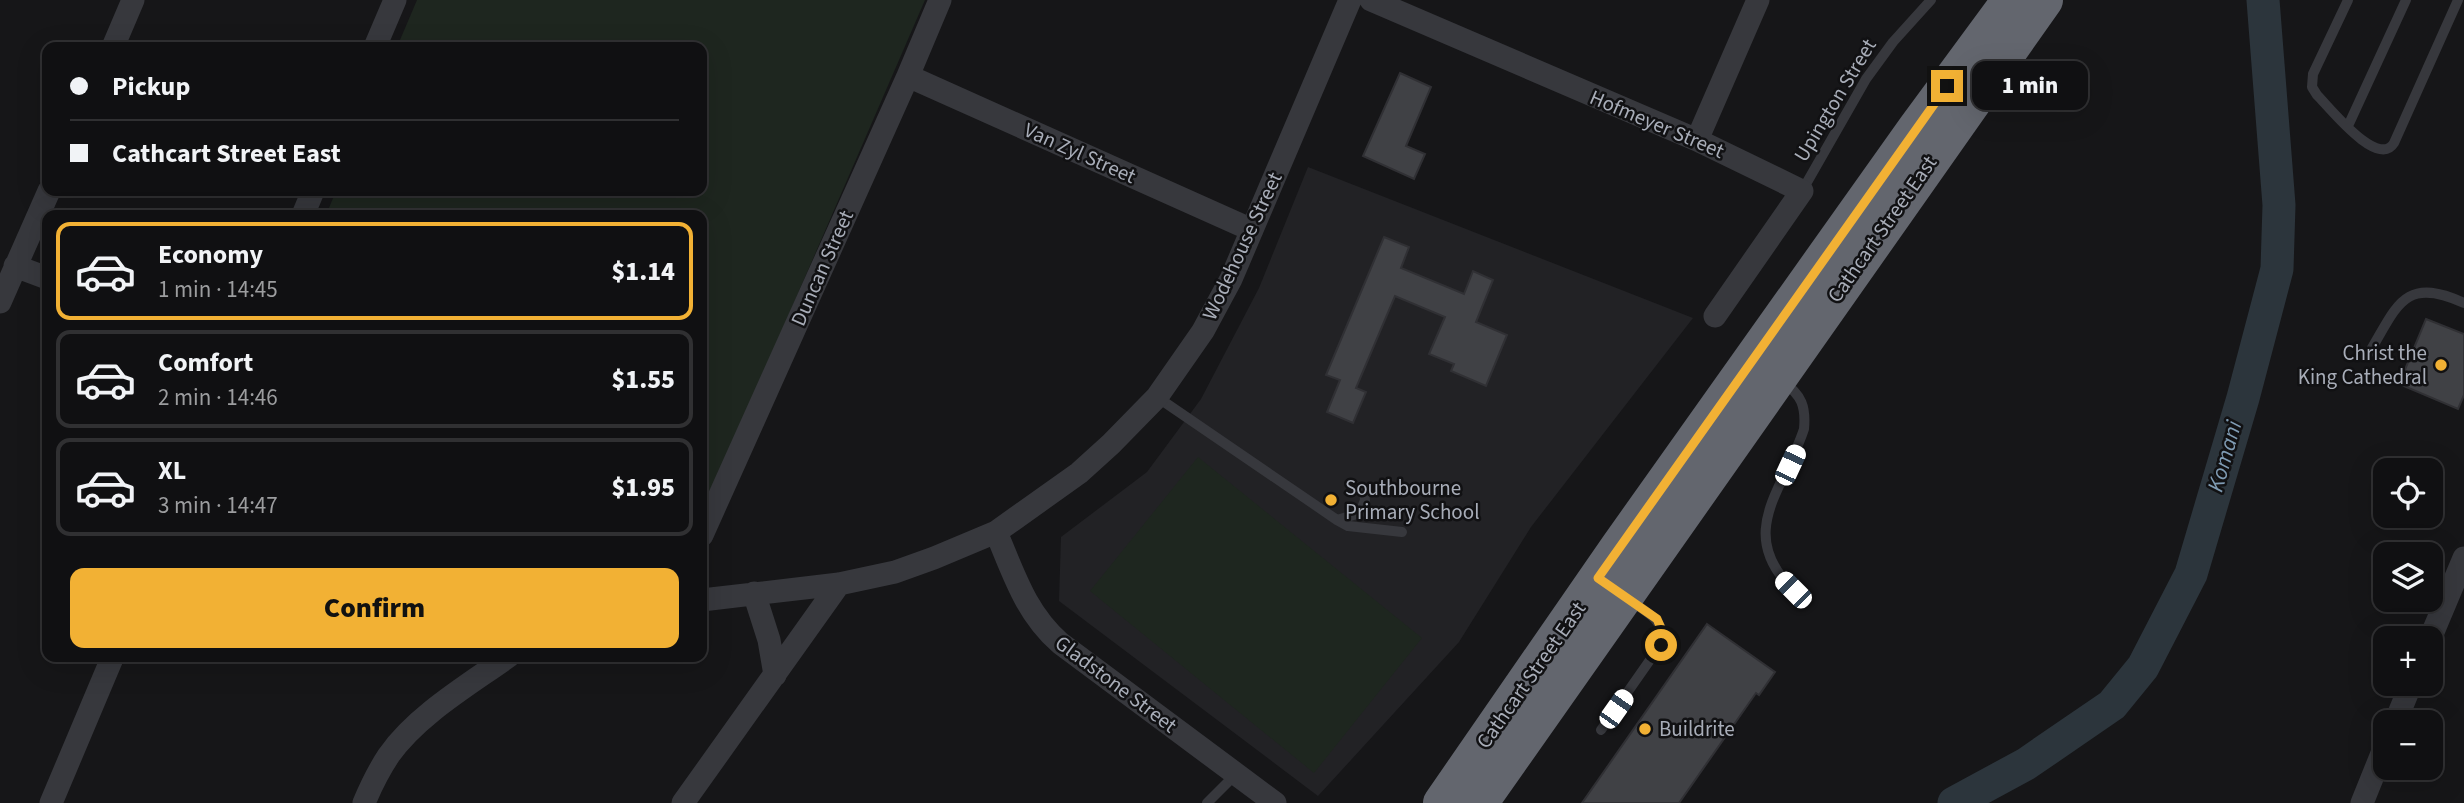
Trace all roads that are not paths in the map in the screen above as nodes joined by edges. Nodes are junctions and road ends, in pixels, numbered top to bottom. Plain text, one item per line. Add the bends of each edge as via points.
1 (134, 0) edge
2 (395, 0) edge
3 (940, 0) edge
4 (1350, 0) edge
5 (1371, 0) edge
6 (1758, 0) edge
7 (1931, 0) edge
8 (2011, 0) edge
9 (2044, 0) edge
10 (2348, 0) edge
11 (2406, 0) edge
12 (2458, 0) edge
13 (115, 42) edge
14 (377, 42) edge
15 (908, 76) junction
16 (2348, 126) junction
17 (1697, 139) junction
18 (1802, 191) junction
19 (47, 196) edge
20 (1252, 230) junction
21 (16, 266) junction
22 (42, 276) edge
23 (0, 302) edge
24 (2464, 303) edge
25 (1715, 316) dead end
26 (2369, 353) dead end
27 (1765, 370) junction
28 (1157, 397) junction
29 (1364, 490) dead end
30 (1337, 520) junction
31 (707, 524) edge
32 (996, 532) junction
33 (1402, 532) dead end
34 (2464, 558) edge
35 (839, 584) junction
36 (1612, 587) junction
37 (1793, 590) dead end
38 (754, 593) junction
39 (707, 599) edge
40 (2435, 626) edge
41 (110, 662) edge
42 (501, 662) edge
43 (775, 676) junction
44 (1601, 730) dead end
45 (1236, 774) junction
46 (2373, 776) edge
47 (51, 803) edge
48 (364, 803) edge
49 (683, 803) edge
50 (1207, 803) edge
51 (1275, 803) edge
52 (1442, 803) edge
53 (1479, 803) edge
54 (2362, 803) edge

1 - 13 street
2 - 14 street
3 - 15 street, Duncan Street
4 - 20 street, Wodehouse Street
5 - 17 street, Hofmeyer Street
6 - 17 street
7 - 18 lane, Upington Street via 1866,79
8 - 27 highway, Cathcart Street East via 1916,129
9 - 27 highway, Cathcart Street East
10 - 16 lane via 2312,88
11 - 16 lane
12 - 16 lane via 2390,149 2372,148
15 - 20 street, Van Zyl Street
15 - 31 street, Duncan Street
17 - 18 street, Hofmeyer Street
18 - 25 street
19 - 21 street
20 - 28 street, Wodehouse Street via 1203,331
21 - 22 street
21 - 23 street
24 - 26 lane via 2427,291 2407,296
27 - 36 highway, Cathcart Street East
27 - 37 lane via 1797,392 1804,404 1798,447 1773,501 1765,531 1768,556
28 - 30 lane
28 - 32 street, Wodehouse Street via 1079,473
29 - 30 lane via 1360,513
30 - 33 lane via 1349,526
32 - 35 street, Wodehouse Street via 895,572
32 - 45 street, Gladstone Street via 1042,627
34 - 40 street
35 - 38 street, Wodehouse Street
35 - 43 street
36 - 44 lane via 1657,619 1664,640
36 - 52 highway, Cathcart Street East
36 - 53 highway, Cathcart Street East
38 - 39 street, Wodehouse Street
38 - 43 street
41 - 47 street
42 - 48 street via 405,736 379,771
43 - 49 street
45 - 50 lane
45 - 51 street, Gladstone Street
46 - 54 street

